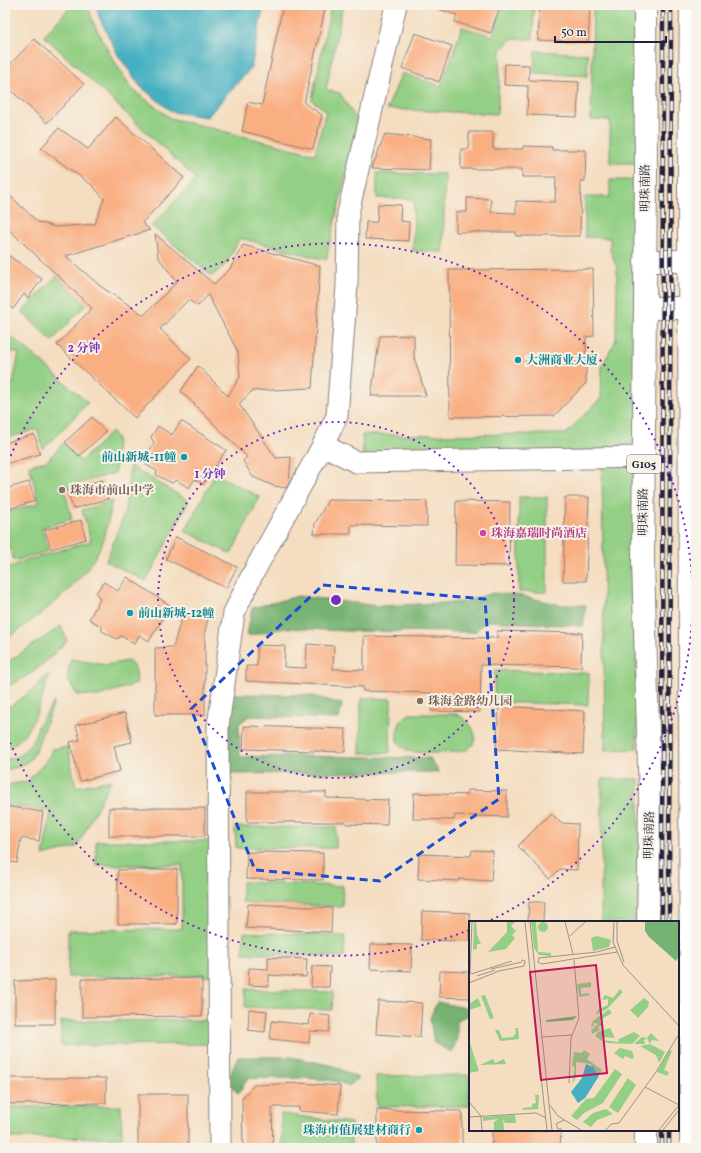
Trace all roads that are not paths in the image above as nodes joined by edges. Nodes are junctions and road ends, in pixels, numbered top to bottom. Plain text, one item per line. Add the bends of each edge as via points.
1 (396, 5) edge
2 (645, 5) edge
3 (691, 5) edge
4 (645, 261) junction
5 (689, 261) junction
6 (645, 308) junction
7 (690, 308) junction
8 (323, 445) junction
9 (644, 457) junction
10 (648, 921) edge
11 (646, 1131) edge
12 (220, 1148) edge
13 (646, 1148) edge
14 (691, 1148) edge

1 - 8 street via 348,213 347,285 337,416
2 - 4 highway, 明珠南路 / G105
3 - 5 highway
4 - 5 highway
4 - 6 highway, 明珠南路 / G105
5 - 7 highway
6 - 7 highway
6 - 9 highway, 明珠南路 / G105
7 - 14 highway
8 - 9 street via 356,462
8 - 12 street via 251,577 234,614 218,726
9 - 10 highway, 明珠南路 / G105 via 643,562 650,799
11 - 13 highway

